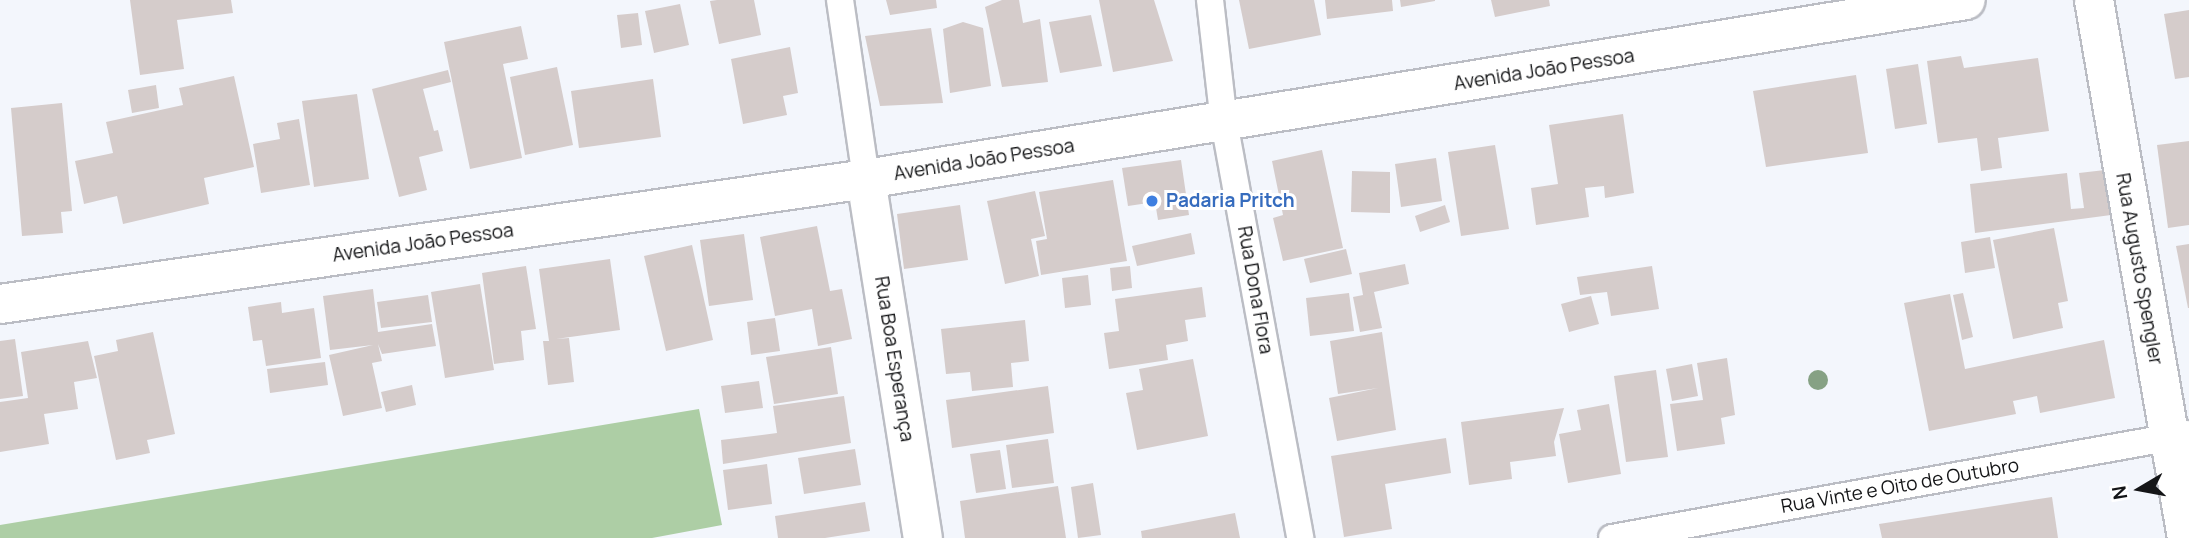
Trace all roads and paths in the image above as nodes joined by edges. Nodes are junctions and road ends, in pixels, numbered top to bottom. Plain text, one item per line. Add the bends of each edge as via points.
1 (840, 0) edge
2 (1210, 0) edge
3 (1966, 0) edge
4 (2094, 0) edge
5 (1224, 122) junction
6 (866, 179) junction
7 (0, 304) edge
8 (2178, 436) edge
9 (923, 538) edge
10 (1300, 538) edge
11 (1612, 538) edge
12 (2187, 538) edge

1 - 6 street
2 - 5 street, Rua Dona Flora
3 - 5 street, Avenida João Pessoa
4 - 8 street, Rua Augusto Spengler
5 - 6 street, Avenida João Pessoa
5 - 10 street, Rua Dona Flora
6 - 7 street, Avenida João Pessoa
6 - 9 street, Rua Boa Esperança
8 - 11 street, Rua Vinte e Oito de Outubro
8 - 12 street, Rua Augusto Spengler

